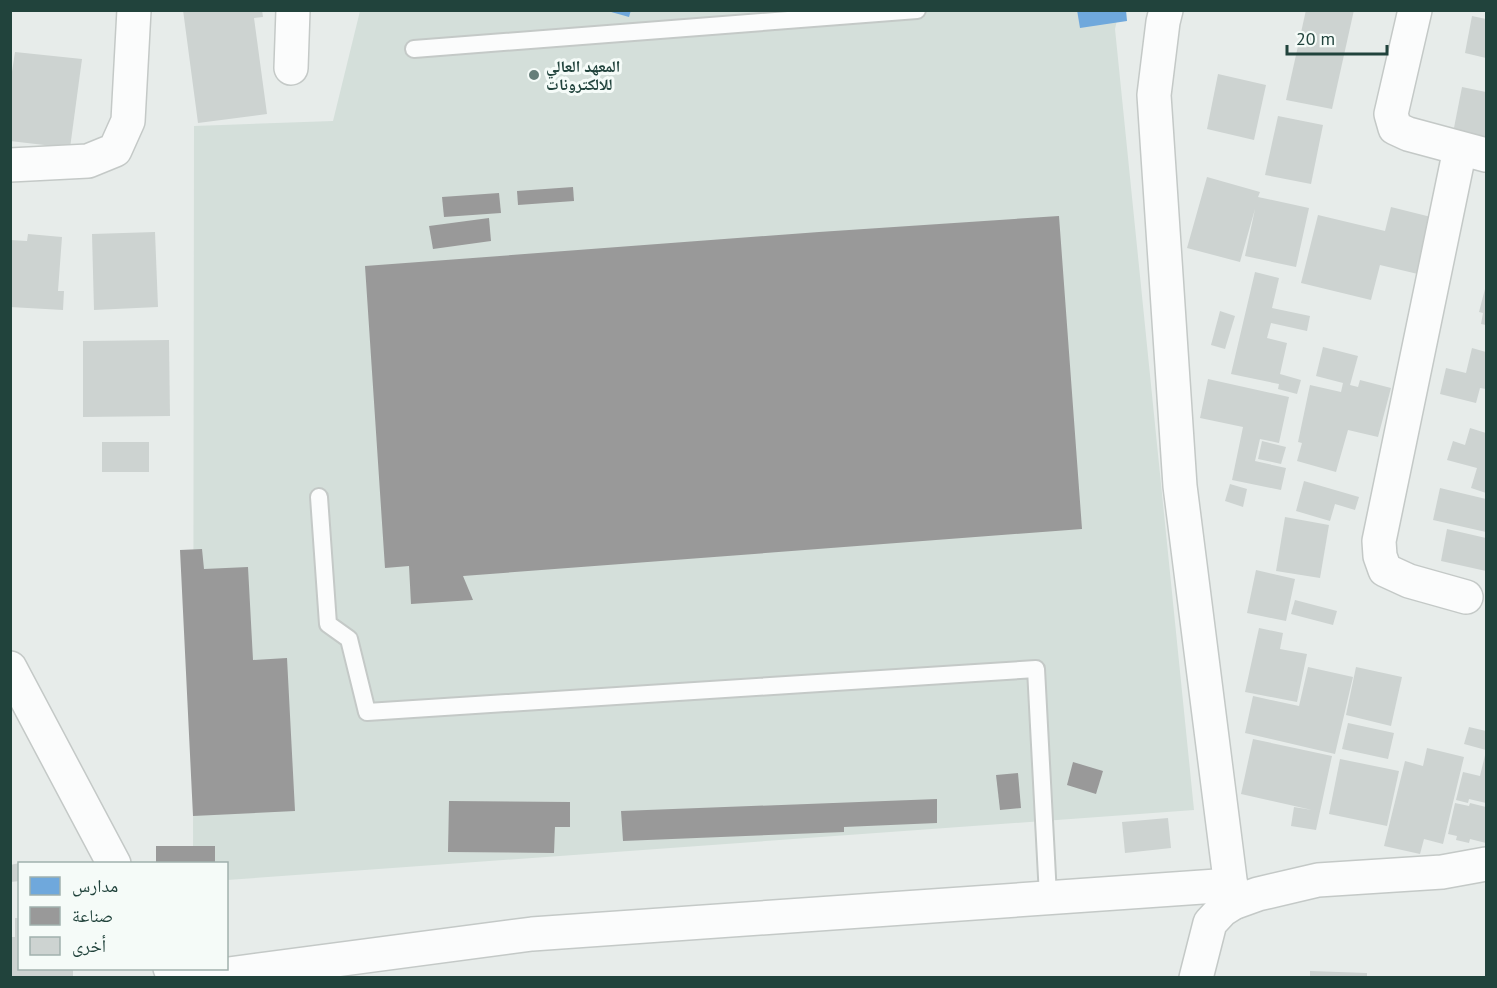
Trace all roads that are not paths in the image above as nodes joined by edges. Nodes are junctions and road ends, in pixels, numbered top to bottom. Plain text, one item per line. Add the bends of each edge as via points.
1 (134, 10) edge
2 (293, 10) edge
3 (917, 10) edge
4 (1166, 10) edge
5 (1415, 10) edge
6 (414, 49) dead end
7 (291, 68) dead end
8 (1473, 152) edge
9 (10, 165) edge
10 (319, 497) dead end
11 (1466, 597) dead end
12 (10, 668) edge
13 (113, 862) edge
14 (1486, 864) edge
15 (1232, 894) junction
16 (1048, 896) junction
17 (201, 977) edge
18 (1196, 978) edge

1 - 9 street via 128,121 115,150 88,161
2 - 7 street
3 - 6 lane
4 - 15 street via 1154,95 1180,486
5 - 8 street via 1391,114 1395,128
8 - 11 street via 1378,541 1385,570 1408,581
10 - 16 lane via 328,624 350,639 367,712 1036,669
12 - 13 street
14 - 15 street via 1442,872 1318,880
15 - 16 street
15 - 18 street via 1210,923
16 - 17 street via 532,934

